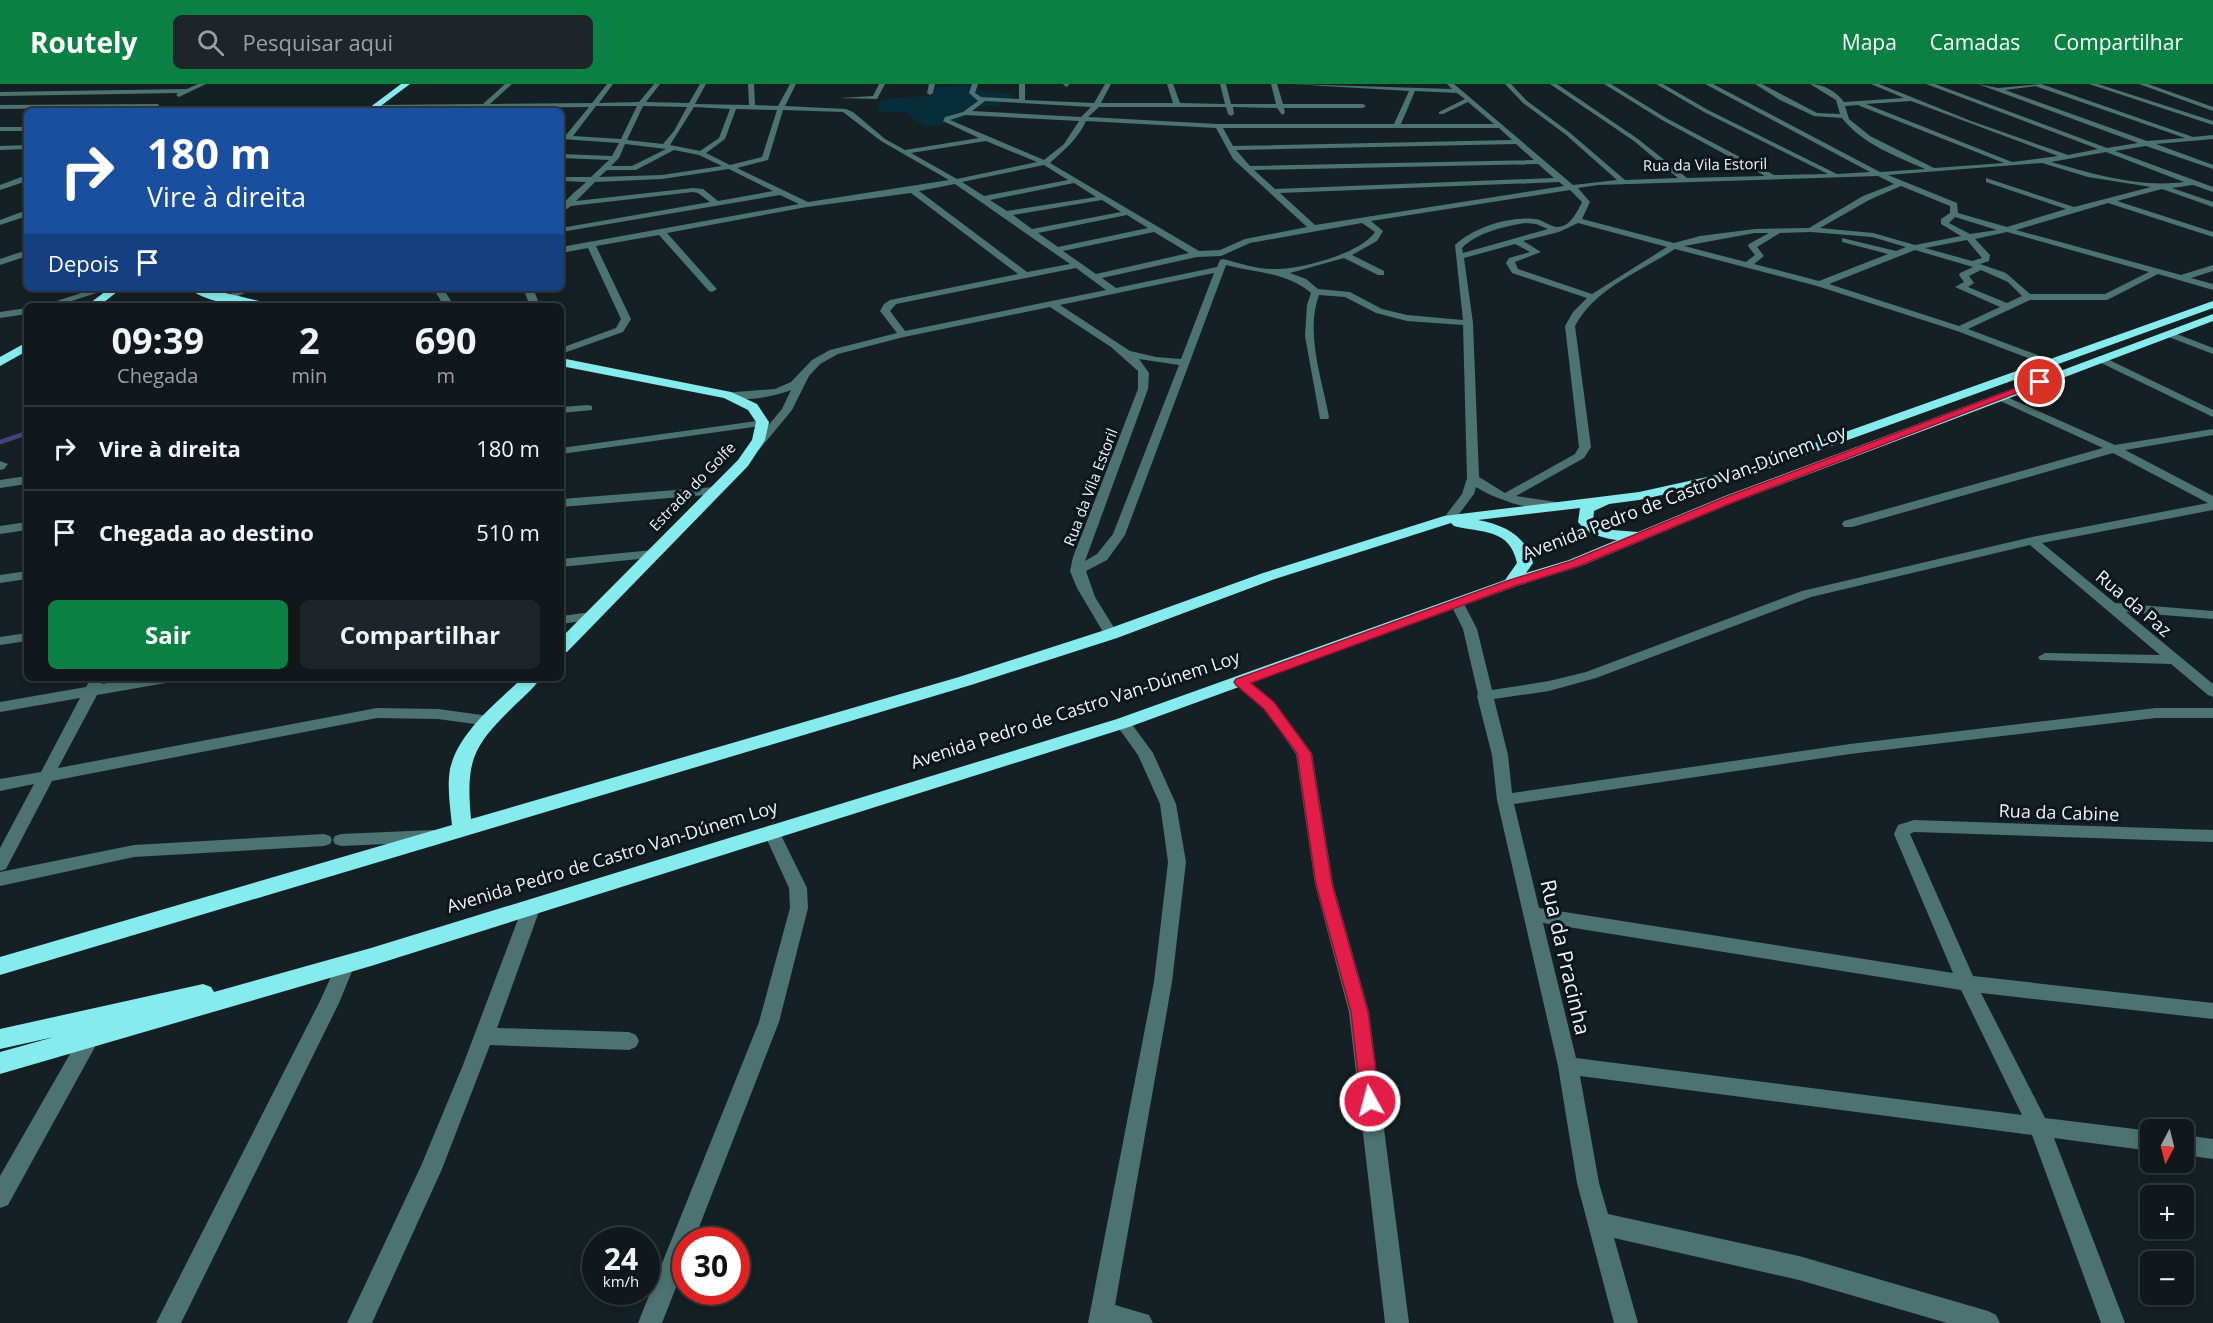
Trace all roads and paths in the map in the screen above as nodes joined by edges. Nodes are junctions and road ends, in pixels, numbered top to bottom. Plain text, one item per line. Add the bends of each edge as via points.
1 (45, 84) edge
2 (203, 84) edge
3 (394, 84) edge
4 (406, 84) edge
5 (509, 84) edge
6 (610, 84) edge
7 (657, 84) edge
8 (703, 84) edge
9 (752, 84) edge
10 (793, 84) edge
11 (882, 84) edge
12 (932, 84) edge
13 (975, 84) edge
14 (1022, 84) edge
15 (1108, 84) edge
16 (1170, 84) edge
17 (1223, 84) edge
18 (1274, 84) edge
19 (1294, 84) edge
20 (1450, 84) edge
21 (1508, 84) edge
22 (1553, 84) edge
23 (1607, 84) edge
24 (1659, 84) edge
25 (1708, 84) edge
26 (1758, 84) edge
27 (1813, 84) edge
28 (1874, 84) edge
29 (1929, 84) edge
30 (1981, 84) edge
31 (2036, 84) edge
32 (2092, 84) edge
33 (2142, 84) edge
34 (1353, 85) edge
35 (1391, 86) edge
36 (1413, 89) junction
37 (839, 90) dead end
38 (1997, 90) junction
39 (187, 91) junction
40 (1459, 91) junction
41 (15, 93) junction
42 (25, 93) junction
43 (930, 93) dead end
44 (0, 94) edge
45 (1956, 95) junction
46 (842, 98) junction
47 (0, 99) edge
48 (981, 99) junction
49 (1469, 99) junction
50 (1912, 100) junction
51 (1022, 102) junction
52 (2213, 102) edge
53 (1857, 103) junction
54 (2195, 103) junction
55 (538, 104) junction
56 (592, 104) junction
57 (641, 104) junction
58 (1843, 104) junction
59 (485, 105) junction
60 (690, 105) junction
61 (1096, 105) junction
62 (1177, 105) junction
63 (1230, 105) junction
64 (1279, 105) junction
65 (110, 106) junction
66 (158, 106) junction
67 (734, 106) junction
68 (752, 106) junction
69 (1363, 106) junction
70 (0, 107) edge
71 (781, 107) junction
72 (106, 108) edge
73 (154, 108) edge
74 (362, 108) edge
75 (372, 108) edge
76 (400, 108) edge
77 (482, 108) edge
78 (535, 108) edge
79 (2213, 109) edge
80 (844, 110) junction
81 (965, 113) junction
82 (1441, 113) dead end
83 (1844, 116) junction
84 (1084, 118) junction
85 (2213, 123) edge
86 (1396, 124) junction
87 (1361, 125) junction
88 (1218, 126) junction
89 (1233, 126) junction
90 (1287, 126) junction
91 (1501, 126) junction
92 (0, 129) edge
93 (24, 129) edge
94 (564, 137) edge
95 (2213, 137) edge
96 (989, 138) junction
97 (2194, 138) junction
98 (625, 140) junction
99 (1518, 142) junction
100 (2149, 143) junction
101 (666, 145) junction
102 (2213, 145) edge
103 (24, 147) edge
104 (676, 147) junction
105 (1365, 147) junction
106 (0, 148) edge
107 (1230, 148) junction
108 (2105, 151) junction
109 (904, 152) junction
110 (701, 153) junction
111 (564, 156) edge
112 (2068, 157) junction
113 (615, 158) junction
114 (2042, 161) junction
115 (1540, 162) junction
116 (1045, 163) junction
117 (2013, 164) junction
118 (729, 166) junction
119 (1381, 166) junction
120 (2213, 167) edge
121 (606, 168) junction
122 (1247, 168) junction
123 (1933, 169) junction
124 (1389, 173) dead end
125 (1879, 174) junction
126 (1836, 175) junction
127 (1774, 177) junction
128 (24, 179) edge
129 (564, 179) edge
130 (594, 180) junction
131 (954, 180) junction
132 (1398, 180) dead end
133 (1561, 180) junction
134 (1685, 180) junction
135 (1989, 180) dead end
136 (1076, 181) junction
137 (1622, 181) junction
138 (2192, 183) junction
139 (1900, 184) junction
140 (1407, 186) junction
141 (2162, 187) junction
142 (0, 188) edge
143 (1573, 188) junction
144 (913, 190) junction
145 (2213, 190) edge
146 (1273, 191) junction
147 (783, 192) junction
148 (1421, 197) dead end
149 (1103, 198) junction
150 (983, 199) junction
151 (2110, 201) junction
152 (716, 203) junction
153 (565, 204) edge
154 (807, 205) junction
155 (2213, 205) edge
156 (2074, 209) junction
157 (1127, 213) junction
158 (24, 214) edge
159 (1006, 214) junction
160 (1954, 214) junction
161 (1364, 220) junction
162 (1577, 220) junction
163 (0, 223) edge
164 (1313, 228) junction
165 (564, 229) edge
166 (1155, 229) junction
167 (1556, 230) junction
168 (1810, 230) junction
169 (1780, 231) junction
170 (2003, 231) junction
171 (661, 232) junction
172 (1029, 232) junction
173 (2213, 235) edge
174 (1970, 237) junction
175 (1518, 242) junction
176 (591, 244) junction
177 (1674, 246) junction
178 (1915, 247) junction
179 (564, 249) edge
180 (1055, 250) junction
181 (0, 254) edge
182 (24, 254) edge
183 (1197, 254) junction
184 (1896, 254) junction
185 (1344, 255) junction
186 (16, 257) junction
187 (1459, 257) junction
188 (24, 258) edge
189 (0, 262) edge
190 (1221, 262) junction
191 (1077, 265) junction
192 (1976, 265) junction
193 (1746, 266) junction
194 (2213, 268) edge
195 (1277, 272) junction
196 (2156, 272) junction
197 (1381, 273) dead end
198 (1025, 275) junction
199 (1094, 277) junction
200 (2181, 278) junction
201 (1820, 284) junction
202 (2213, 287) edge
203 (712, 289) dead end
204 (97, 291) edge
205 (113, 291) edge
206 (204, 291) edge
207 (244, 291) edge
208 (1113, 291) junction
209 (1316, 292) junction
210 (1593, 297) junction
211 (2028, 297) junction
212 (226, 298) junction
213 (56, 303) edge
214 (96, 303) edge
215 (251, 303) edge
216 (1051, 303) junction
217 (2213, 304) edge
218 (2008, 307) junction
219 (24, 311) edge
220 (0, 315) edge
221 (2213, 317) edge
222 (1468, 323) junction
223 (1960, 329) junction
224 (903, 334) junction
225 (2169, 334) junction
226 (24, 347) edge
227 (564, 350) edge
228 (2213, 351) edge
229 (1124, 352) junction
230 (13, 354) junction
231 (24, 354) edge
232 (2101, 359) junction
233 (0, 362) edge
234 (1183, 362) junction
235 (564, 363) edge
236 (2049, 363) junction
237 (804, 375) junction
238 (727, 395) junction
239 (2000, 396) junction
240 (588, 408) dead end
241 (564, 410) edge
242 (2213, 414) edge
243 (1324, 417) dead end
244 (764, 423) junction
245 (2213, 432) edge
246 (755, 448) junction
247 (2114, 449) junction
248 (564, 451) edge
249 (1473, 478) junction
250 (24, 480) edge
251 (0, 484) edge
252 (714, 490) junction
253 (1506, 496) junction
254 (1612, 499) junction
255 (2213, 501) edge
256 (564, 503) edge
257 (1561, 506) junction
258 (2213, 507) edge
259 (1449, 519) junction
260 (1848, 524) dead end
261 (24, 526) edge
262 (0, 530) edge
263 (1410, 531) junction
264 (1653, 531) junction
265 (2032, 541) junction
266 (654, 554) junction
267 (564, 563) edge
268 (1077, 571) junction
269 (24, 575) edge
270 (0, 579) edge
271 (1511, 583) junction
272 (1457, 603) junction
273 (2111, 607) junction
274 (2213, 615) edge
275 (592, 616) junction
276 (564, 620) edge
277 (1111, 634) junction
278 (24, 637) edge
279 (0, 641) edge
280 (564, 645) edge
281 (2045, 657) dead end
282 (2175, 660) junction
283 (130, 681) edge
284 (529, 681) edge
285 (1241, 682) junction
286 (95, 684) edge
287 (2213, 692) edge
288 (1484, 696) junction
289 (0, 707) edge
290 (2213, 712) edge
291 (489, 721) junction
292 (1123, 723) junction
293 (48, 776) junction
294 (0, 785) edge
295 (1505, 800) junction
296 (771, 831) junction
297 (453, 832) junction
298 (2213, 836) edge
299 (0, 864) edge
300 (0, 879) edge
301 (532, 906) junction
302 (1534, 914) junction
303 (371, 957) junction
304 (346, 964) junction
305 (0, 966) edge
306 (1967, 983) junction
307 (2213, 1011) edge
308 (485, 1036) junction
309 (89, 1039) junction
310 (0, 1040) edge
311 (628, 1041) dead end
312 (0, 1063) edge
313 (1568, 1066) junction
314 (2040, 1129) junction
315 (2140, 1141) edge
316 (2194, 1146) edge
317 (2213, 1149) edge
318 (0, 1197) edge
319 (1598, 1223) junction
320 (1101, 1318) edge
321 (168, 1323) edge
322 (359, 1323) edge
323 (650, 1323) edge
324 (1141, 1323) edge
325 (1397, 1323) edge
326 (1626, 1323) edge
327 (1988, 1323) edge
328 (2113, 1323) edge

1 - 42 street
2 - 39 street
3 - 74 highway
4 - 75 highway
5 - 59 street
6 - 56 street
7 - 57 street
8 - 60 street
9 - 68 street
10 - 71 street
11 - 46 street via 877,97
12 - 43 street
13 - 48 street via 972,93
14 - 51 street
15 - 61 street
16 - 62 street
17 - 63 street
18 - 64 street
19 - 34 street
20 - 40 street
21 - 137 street
22 - 134 street via 1636,140
23 - 127 street
24 - 126 street
25 - 125 street
26 - 83 street via 1816,115
27 - 58 street
28 - 50 street
29 - 45 street
30 - 38 street
31 - 38 street
31 - 97 street
32 - 85 street
33 - 54 street
34 - 35 street
34 - 69 street
35 - 36 street
36 - 40 street
36 - 86 street
37 - 46 street
38 - 45 street
38 - 100 street
39 - 42 street
39 - 66 street
40 - 49 street
41 - 42 street
41 - 44 street
41 - 47 street
45 - 50 street
45 - 108 street
46 - 80 street
48 - 51 street
48 - 81 street
49 - 82 street
49 - 91 street
50 - 53 street
50 - 112 street
51 - 61 street
52 - 54 street
53 - 58 street
53 - 117 street
54 - 79 street
55 - 56 street
55 - 59 street
55 - 78 street
56 - 57 street
56 - 94 street
57 - 60 street
57 - 98 street
58 - 83 street
59 - 76 street
59 - 77 street
60 - 67 street
60 - 101 street via 682,125
61 - 62 street
61 - 84 street
62 - 63 street
63 - 64 street
63 - 89 street
64 - 69 street
64 - 90 street
65 - 66 street
65 - 70 street
65 - 72 street
66 - 73 street
67 - 68 street
67 - 110 street via 722,139
68 - 71 street
69 - 87 street
71 - 80 street
71 - 118 street via 765,158
80 - 109 street
81 - 84 street
81 - 96 street via 945,120
83 - 123 street via 1873,143
84 - 88 street
84 - 116 street via 1066,145
86 - 87 street
86 - 91 street
87 - 90 street
87 - 105 street
88 - 89 street
88 - 107 street
89 - 90 street
91 - 99 street
92 - 93 street
94 - 98 street
95 - 97 street, Rua da Vila Estoril
96 - 109 street
96 - 116 street
97 - 100 street, Rua da Vila Estoril
97 - 102 street
98 - 101 street
98 - 113 street
99 - 105 street
99 - 115 street
100 - 108 street, Rua da Vila Estoril
100 - 120 street
101 - 104 street
103 - 106 street
104 - 110 street
104 - 121 street via 633,168
105 - 107 street
105 - 119 street
107 - 122 street
108 - 112 street, Rua da Vila Estoril
108 - 138 street
109 - 131 street
110 - 118 street
111 - 113 street
112 - 114 street, Rua da Vila Estoril
113 - 121 street
114 - 117 street, Rua da Vila Estoril
114 - 141 street via 2088,175
115 - 119 street
115 - 133 street
116 - 131 street
116 - 136 street
117 - 123 street, Rua da Vila Estoril
118 - 130 street via 646,180
118 - 147 street
119 - 122 street
119 - 124 street
121 - 130 street
122 - 146 street
123 - 125 street, Rua da Vila Estoril
125 - 126 street, Rua da Vila Estoril
125 - 139 street
126 - 127 street, Rua da Vila Estoril
127 - 134 street, Rua da Vila Estoril
128 - 142 street
129 - 130 street
130 - 153 street
131 - 144 street
131 - 150 street
132 - 140 street
133 - 140 street
133 - 143 street
134 - 137 street, Rua da Vila Estoril
135 - 156 street
136 - 149 street
136 - 150 street
137 - 143 street, Rua da Vila Estoril
138 - 141 street
138 - 145 street
139 - 160 street via 1950,202
139 - 168 street via 1866,198
140 - 146 street
140 - 148 street
141 - 151 street
141 - 155 street
143 - 161 street, Rua da Vila Estoril via 1433,205
143 - 162 street via 1586,202
144 - 154 street
144 - 198 street
146 - 164 street
147 - 152 street
147 - 154 street
149 - 157 street
149 - 159 street
150 - 159 street
151 - 156 street
151 - 173 street
152 - 153 street via 693,190
152 - 165 street
154 - 171 street
156 - 170 street
157 - 166 street
157 - 172 street
158 - 163 street
159 - 172 street
160 - 170 street
160 - 174 street via 1945,224
161 - 164 street, Rua da Vila Estoril
161 - 185 street via 1379,234 1371,243
162 - 167 street
162 - 177 street
164 - 190 street, Rua da Vila Estoril via 1248,241
166 - 180 street
166 - 183 street
167 - 175 street
167 - 187 street via 1541,222 1510,224 1464,240 1458,247
168 - 169 street
168 - 178 street via 1873,235
168 - 184 street
169 - 177 street via 1726,234
169 - 193 street via 1752,246 1760,256
170 - 174 street
170 - 196 street
171 - 176 street
171 - 203 street
172 - 180 street
174 - 178 street
174 - 192 street via 1986,255
175 - 187 street
175 - 210 street via 1537,252 1512,260 1515,271
176 - 179 street
176 - 227 street via 626,319 625,325
177 - 193 street
177 - 210 street
178 - 184 street
178 - 192 street
180 - 191 street
181 - 186 street
182 - 186 street
183 - 190 street
183 - 199 street
184 - 201 street
185 - 195 street
185 - 197 street
186 - 188 street
186 - 189 street
187 - 222 street
190 - 195 street
190 - 208 street, Rua da Vila Estoril
190 - 234 street, Rua da Vila Estoril
191 - 198 street
191 - 199 street
192 - 211 street via 2011,280
192 - 218 street via 1964,275 1970,283 1960,287
193 - 201 street
194 - 200 street
195 - 209 street
196 - 200 street
196 - 211 street via 2107,297
198 - 224 street via 893,302 885,311
199 - 208 street
200 - 202 street
201 - 223 street
204 - 213 street
205 - 214 highway
206 - 212 highway
207 - 212 street
208 - 216 street, Rua da Vila Estoril
209 - 222 street via 1347,294 1379,311 1407,318
209 - 243 street via 1311,301 1310,336
210 - 253 street via 1573,317 1570,326 1585,447 1580,456
211 - 218 street
212 - 215 highway
216 - 224 street, Rua da Vila Estoril
216 - 229 street, Rua da Vila Estoril
217 - 236 highway, Avenida Pedro de Castro Van-Dúnem Loy
218 - 223 street
219 - 220 street
221 - 225 highway, Avenida Pedro de Castro Van-Dúnem Loy
222 - 249 street
223 - 236 street
224 - 237 street, Rua da Vila Estoril via 834,352 816,362
225 - 228 street
225 - 232 highway, Avenida Pedro de Castro Van-Dúnem Loy
226 - 230 highway
229 - 234 street
229 - 268 street, Rua da Vila Estoril via 1144,372 1143,390 1079,556
230 - 231 street
230 - 233 highway
232 - 239 highway, Avenida Pedro de Castro Van-Dúnem Loy
232 - 242 street
234 - 268 street, Rua da Vila Estoril via 1119,535 1102,557
235 - 238 highway
236 - 254 highway, Avenida Pedro de Castro Van-Dúnem Loy via 1743,473
237 - 238 street via 780,391
237 - 246 street, Rua da Vila Estoril via 787,410
238 - 244 highway via 757,410
239 - 247 street
239 - 264 highway, Avenida Pedro de Castro Van-Dúnem Loy
240 - 241 street
244 - 246 highway, Estrada do Golfe
244 - 248 street
245 - 247 street
246 - 252 highway, Estrada do Golfe
247 - 255 street
247 - 260 street
249 - 253 street via 1481,486
249 - 259 street via 1468,494
250 - 251 street
252 - 256 street
252 - 266 highway, Estrada do Golfe
253 - 257 street
254 - 257 highway, Avenida Pedro de Castro Van-Dúnem Loy
254 - 264 highway via 1587,508 1585,522 1609,535
257 - 259 highway, Avenida Pedro de Castro Van-Dúnem Loy
258 - 265 street
259 - 263 highway, Avenida Pedro de Castro Van-Dúnem Loy
261 - 262 street
263 - 271 highway via 1463,523 1499,531 1521,549 1525,563
263 - 277 highway, Avenida Pedro de Castro Van-Dúnem Loy via 1269,576
264 - 271 highway, Avenida Pedro de Castro Van-Dúnem Loy via 1575,563
265 - 273 street, Rua da Paz
265 - 288 street via 1807,594 1591,675
266 - 267 street
266 - 275 highway, Estrada do Golfe
268 - 277 street via 1081,585
269 - 270 street
271 - 272 highway, Avenida Pedro de Castro Van-Dúnem Loy
272 - 285 highway, Avenida Pedro de Castro Van-Dúnem Loy
272 - 288 street, Rua da Pracinha via 1470,629
273 - 274 street
273 - 282 street, Rua da Paz
275 - 276 street
275 - 280 highway, Estrada do Golfe
277 - 297 highway, Avenida Pedro de Castro Van-Dúnem Loy
278 - 279 street
281 - 282 street
282 - 287 street, Rua da Paz
283 - 286 street
284 - 291 highway
285 - 292 highway, Avenida Pedro de Castro Van-Dúnem Loy
285 - 325 street via 1269,705 1304,753 1324,884 1359,1012
286 - 289 street
286 - 293 street
288 - 295 street, Rua da Pracinha via 1500,755
290 - 295 street via 2156,713 1850,749
291 - 293 street via 438,714 377,713
291 - 297 highway via 462,758
292 - 296 highway, Avenida Pedro de Castro Van-Dúnem Loy
292 - 320 street via 1145,753 1168,804 1177,862 1163,982
293 - 294 street
293 - 299 street
295 - 302 street, Rua da Pracinha
296 - 301 highway, Avenida Pedro de Castro Van-Dúnem Loy
296 - 323 street via 798,888 799,908 769,1022
297 - 300 street via 134,851
297 - 305 highway, Avenida Pedro de Castro Van-Dúnem Loy
298 - 306 street, Rua da Cabine via 1914,826 1904,829 1902,834
301 - 303 highway, Avenida Pedro de Castro Van-Dúnem Loy
301 - 308 street
302 - 306 street
302 - 313 street, Rua da Pracinha
303 - 304 highway, Avenida Pedro de Castro Van-Dúnem Loy
303 - 310 highway
304 - 309 highway, Avenida Pedro de Castro Van-Dúnem Loy
304 - 321 street
306 - 307 street
306 - 314 street
308 - 311 street
308 - 322 street via 437,1161
309 - 312 highway, Avenida Pedro de Castro Van-Dúnem Loy
309 - 318 street
313 - 314 street
313 - 319 street, Rua da Pracinha
314 - 315 street
314 - 328 street
316 - 317 street
319 - 326 street, Rua da Pracinha
319 - 327 street via 1799,1269
320 - 324 street

